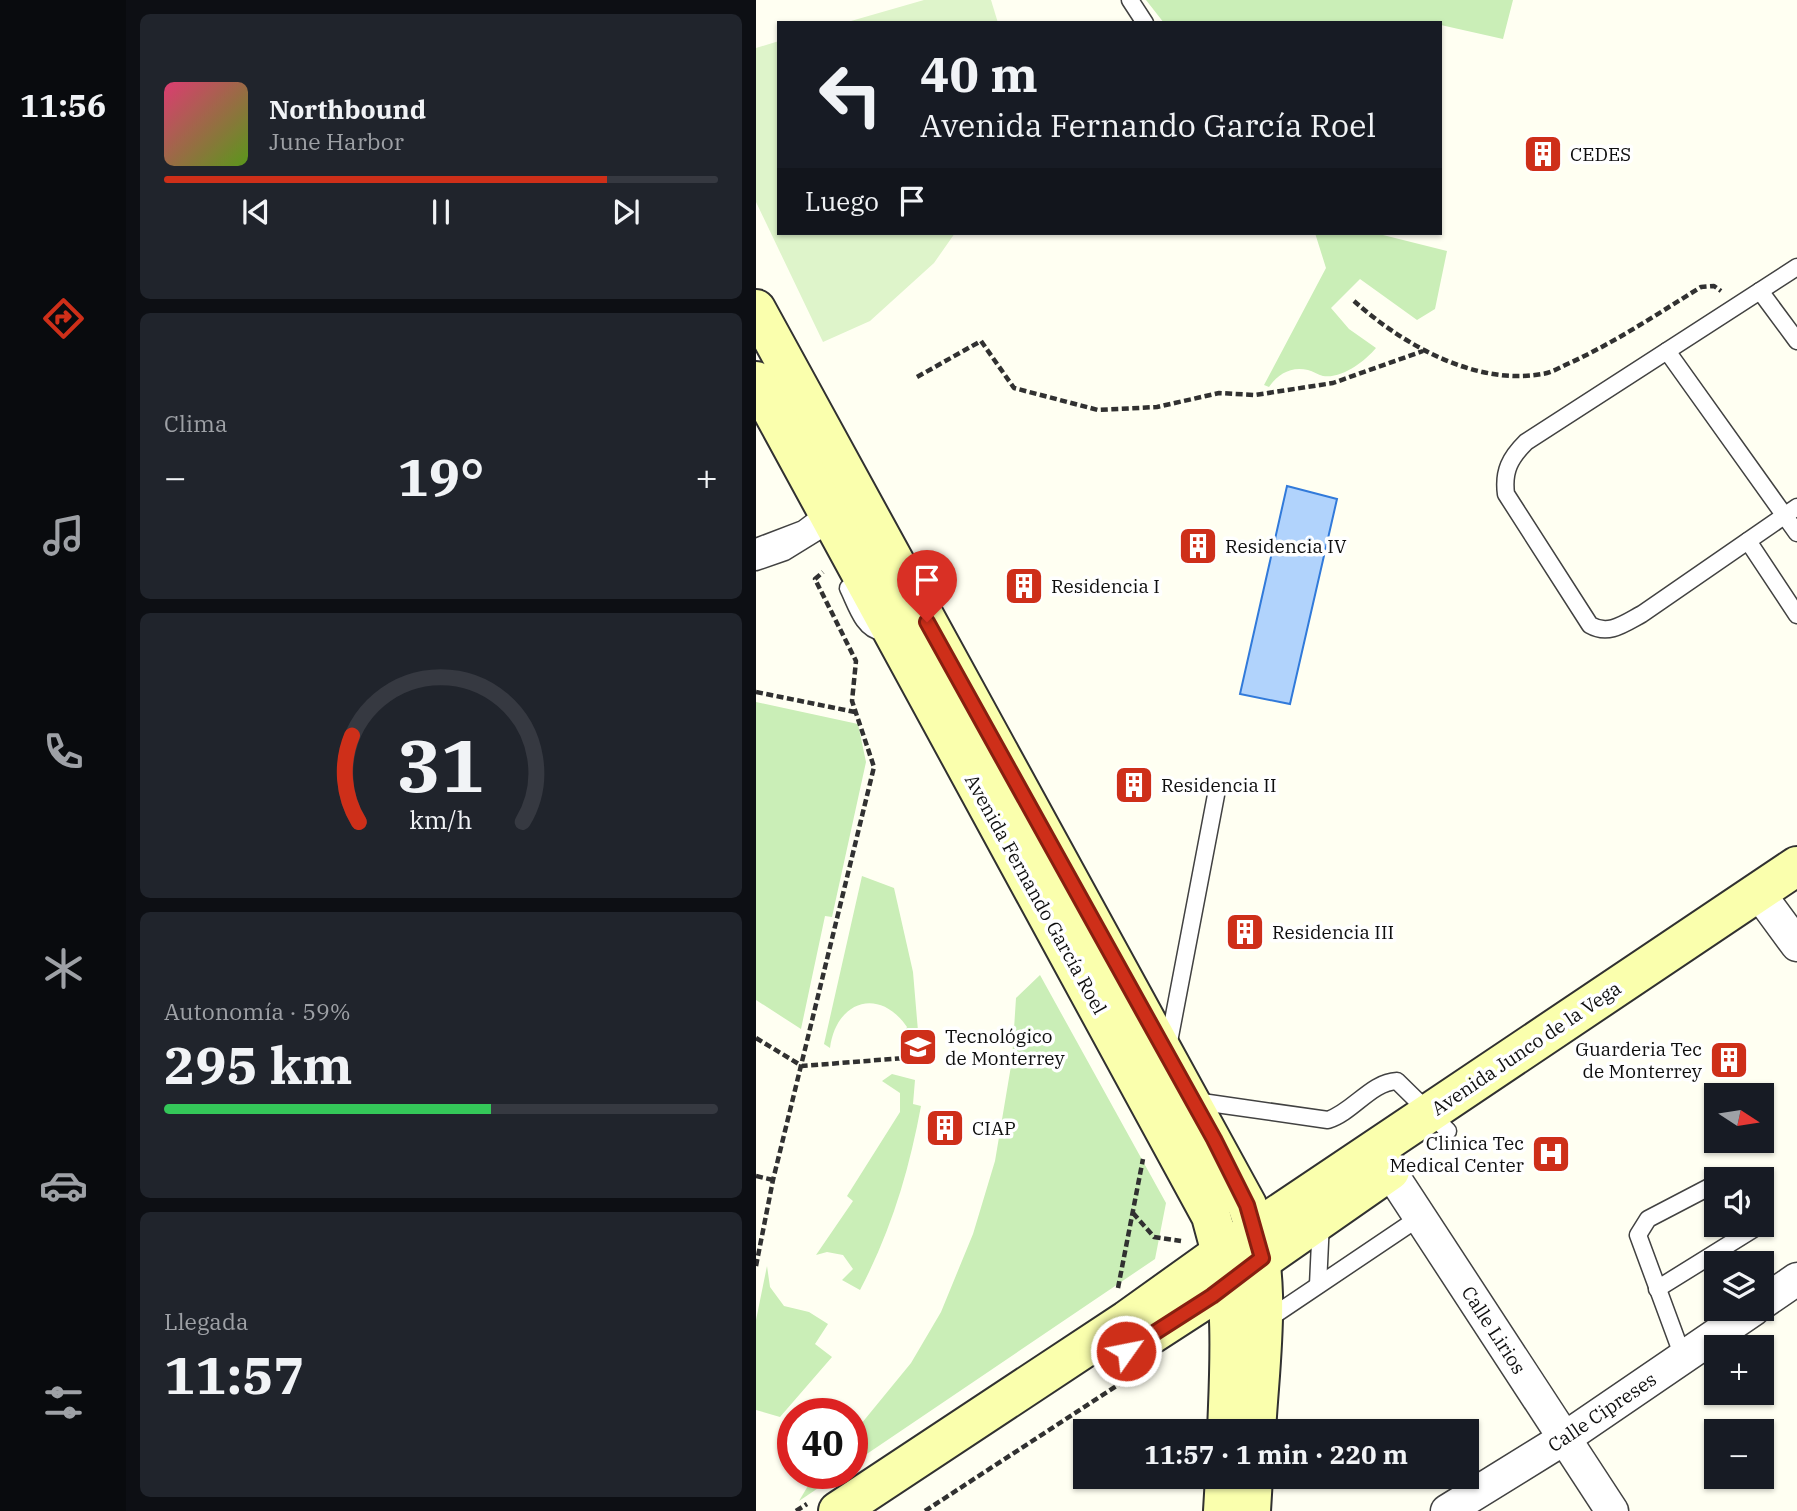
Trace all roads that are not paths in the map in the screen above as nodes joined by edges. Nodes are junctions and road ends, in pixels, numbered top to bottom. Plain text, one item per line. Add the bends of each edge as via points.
1 (1130, 0) edge
2 (1144, 21) edge
3 (1797, 267) edge
4 (1760, 291) junction
5 (756, 309) edge
6 (1797, 341) edge
7 (1667, 351) junction
8 (756, 381) edge
9 (1791, 512) edge
10 (1797, 533) edge
11 (828, 541) junction
12 (1748, 541) junction
13 (756, 547) edge
14 (756, 562) edge
15 (1797, 615) edge
16 (1216, 795) dead end
17 (1797, 866) edge
18 (1776, 900) edge
19 (1797, 945) edge
20 (1167, 1054) junction
21 (1193, 1101) junction
22 (1440, 1121) junction
23 (1383, 1160) junction
24 (1704, 1190) edge
25 (1425, 1213) junction
26 (1321, 1218) junction
27 (1741, 1237) edge
28 (1259, 1244) junction
29 (1213, 1259) junction
30 (1797, 1279) edge
31 (1318, 1285) junction
32 (1657, 1289) junction
33 (1774, 1295) edge
34 (1736, 1321) edge
35 (1261, 1324) junction
36 (1683, 1357) junction
37 (1227, 1419) edge
38 (1257, 1419) edge
39 (1565, 1438) junction
40 (1224, 1489) edge
41 (1252, 1489) edge
42 (838, 1511) edge
43 (881, 1511) edge
44 (1223, 1511) edge
45 (1251, 1511) edge
46 (1447, 1511) edge
47 (1612, 1511) edge

1 - 2 lane
3 - 4 lane
4 - 6 lane
4 - 7 lane
5 - 20 street, Avenida Fernando García Roel
7 - 9 lane
7 - 12 lane via 1526,442 1506,468 1506,494 1590,625 1602,630 1642,614
8 - 11 street, Avenida Fernando García Roel
9 - 10 lane
9 - 12 lane
11 - 13 lane via 803,529
11 - 14 lane
11 - 29 street, Avenida Fernando García Roel via 892,631 1168,1134 1211,1216
12 - 15 lane
16 - 20 lane
17 - 18 street, Avenida Junco de la Vega
18 - 19 street
18 - 22 street, Avenida Junco de la Vega
20 - 21 street, Avenida Fernando García Roel
21 - 22 lane via 1328,1120 1385,1082 1394,1081 1408,1088
21 - 28 street, Avenida Fernando García Roel via 1242,1194
22 - 23 street, Avenida Junco de la Vega
23 - 25 street, Calle Lirios
23 - 26 street, Avenida Junco de la Vega
23 - 28 street, Avenida Junco de la Vega
24 - 32 lane via 1640,1227 1640,1242
25 - 31 lane
25 - 39 street, Calle Lirios
26 - 28 street, Avenida Junco de la Vega
26 - 31 lane
27 - 32 lane
28 - 29 street, Avenida Junco de la Vega
28 - 35 street, Avenida Fernando García Roel
29 - 37 street, Avenida Fernando García Roel via 1230,1338
29 - 42 street, Avenida Junco de la Vega
29 - 43 street, Avenida Junco de la Vega
30 - 33 street
31 - 35 lane
32 - 36 lane
34 - 36 street, Calle Cipreses
35 - 38 street, Avenida Fernando García Roel
36 - 39 street, Calle Cipreses
39 - 46 street, Calle Cipreses
39 - 47 street, Calle Lirios
40 - 44 street
41 - 45 street

